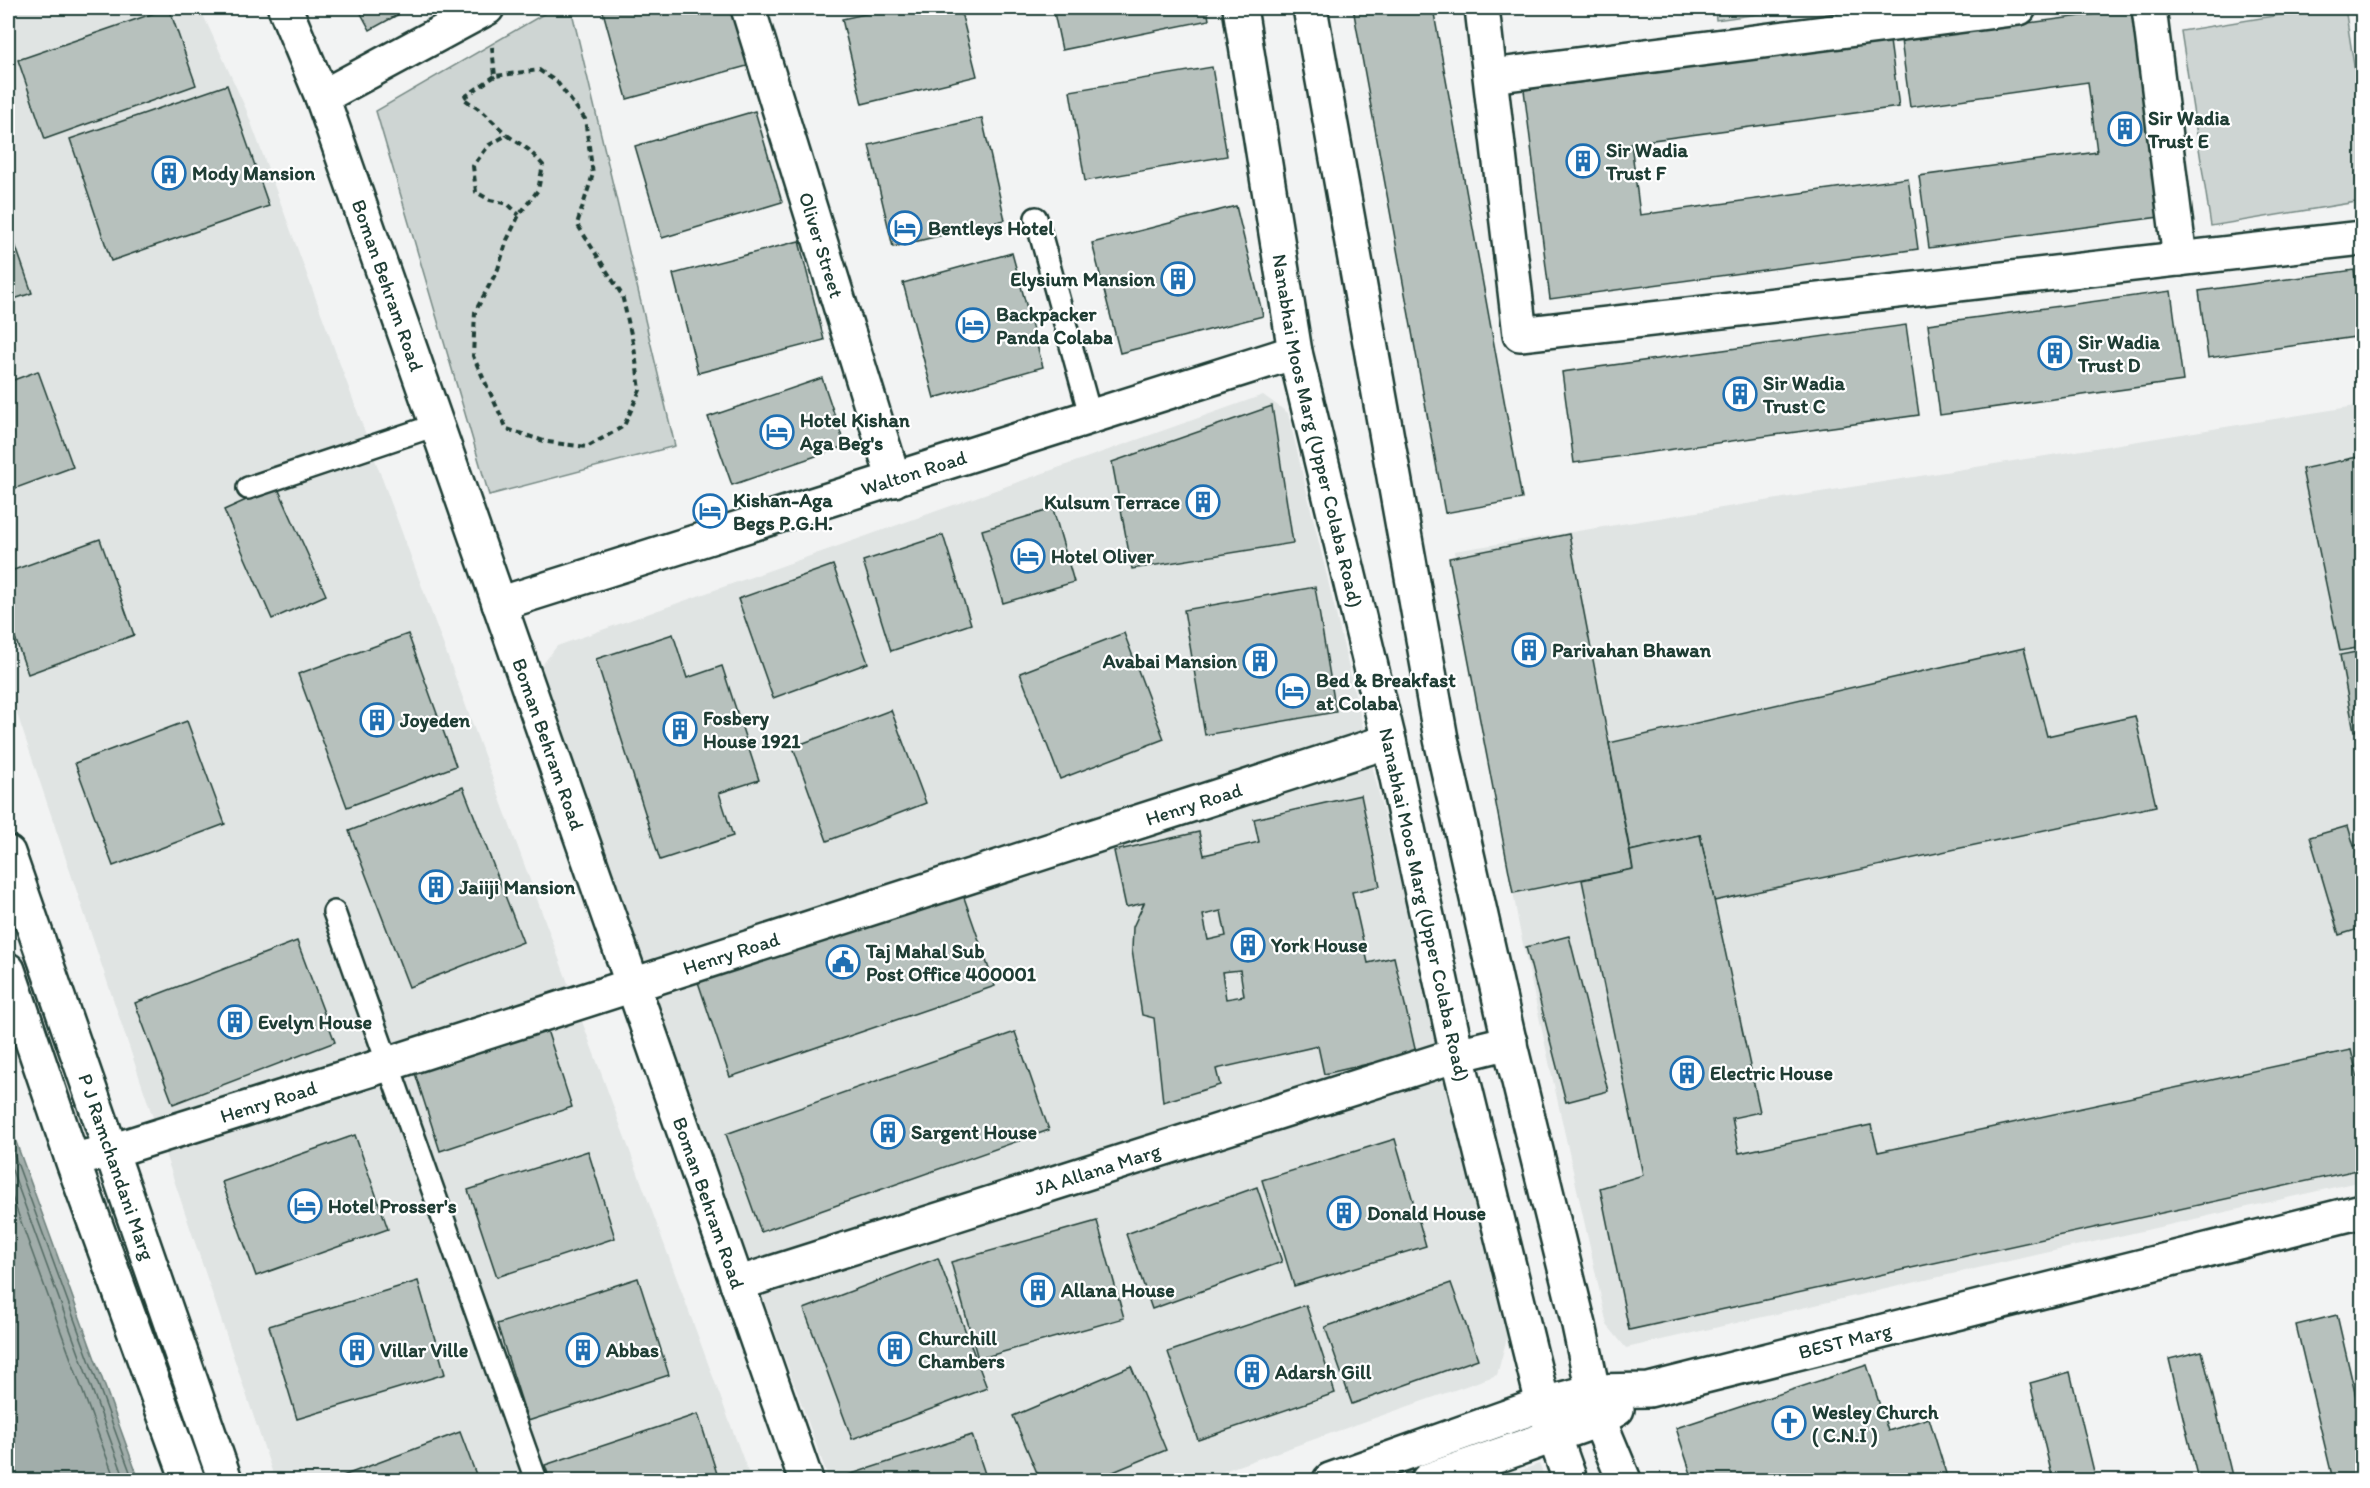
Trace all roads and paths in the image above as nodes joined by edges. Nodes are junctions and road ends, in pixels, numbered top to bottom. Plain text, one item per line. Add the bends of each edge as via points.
1 (285, 8) edge
2 (488, 8) edge
3 (748, 8) edge
4 (1240, 8) edge
5 (1310, 8) edge
6 (1482, 8) edge
7 (2019, 8) edge
8 (2150, 8) edge
9 (492, 42) dead end
10 (495, 76) junction
11 (1491, 76) junction
12 (322, 98) junction
13 (507, 135) junction
14 (519, 215) junction
15 (1036, 218) dead end
16 (2362, 238) edge
17 (2180, 259) junction
18 (1295, 352) junction
19 (1091, 418) junction
20 (436, 425) junction
21 (894, 480) junction
22 (248, 488) dead end
23 (499, 604) junction
24 (1389, 741) junction
25 (8, 853) edge
26 (334, 912) dead end
27 (8, 970) edge
28 (632, 986) junction
29 (1510, 1042) junction
30 (1457, 1054) junction
31 (388, 1064) junction
32 (111, 1151) junction
33 (73, 1160) junction
34 (2362, 1211) edge
35 (737, 1284) junction
36 (1542, 1404) junction
37 (1596, 1406) junction
38 (1553, 1436) junction
39 (188, 1480) edge
40 (225, 1480) edge
41 (536, 1480) edge
42 (806, 1480) edge
43 (1330, 1480) edge
44 (1428, 1480) edge
45 (1570, 1480) edge
46 (1624, 1480) edge

1 - 12 street, Boman Behram Road
2 - 12 street
3 - 21 street, Oliver Street
4 - 18 street, Nanabhai Moos Marg (Upper Colaba Road)
5 - 29 street via 1441,739
6 - 11 street
7 - 11 street
8 - 17 street
9 - 10 path
10 - 13 path via 463,98
10 - 14 path via 539,70 557,82 585,119 593,174 577,224 622,295 640,390 624,426 587,447 547,442 507,429 473,356 475,312 498,269
11 - 17 street via 1520,334
12 - 20 street, Boman Behram Road
13 - 14 path via 543,165 538,190
13 - 14 path via 489,145 473,166 476,192 508,204
15 - 19 lane
16 - 17 street
18 - 19 street, Walton Road
18 - 24 street, Nanabhai Moos Marg (Upper Colaba Road)
19 - 21 street, Walton Road
20 - 22 lane
20 - 23 street, Boman Behram Road
21 - 23 street, Walton Road
23 - 28 street, Boman Behram Road
24 - 28 street, Henry Road
24 - 30 street, Nanabhai Moos Marg (Upper Colaba Road)
25 - 32 street, P J Ramchandani Marg
26 - 31 lane
27 - 33 street, P J Ramchandani Marg
28 - 31 street, Henry Road
28 - 35 street, Boman Behram Road
29 - 30 street, JA Allana Marg
29 - 37 street
30 - 35 street, JA Allana Marg
30 - 36 street, Nanabhai Moos Marg (Upper Colaba Road)
31 - 32 street, Henry Road
31 - 41 lane
32 - 33 street, Henry Road
32 - 40 street, P J Ramchandani Marg
33 - 39 street, P J Ramchandani Marg
34 - 37 street, BEST Marg
35 - 42 street, Boman Behram Road
36 - 37 street
36 - 38 street, Nanabhai Moos Marg (Upper Colaba Road)
36 - 43 street
37 - 38 street
37 - 46 street
38 - 44 street
38 - 45 street, Nanabhai Moos Marg (Upper Colaba Road)

